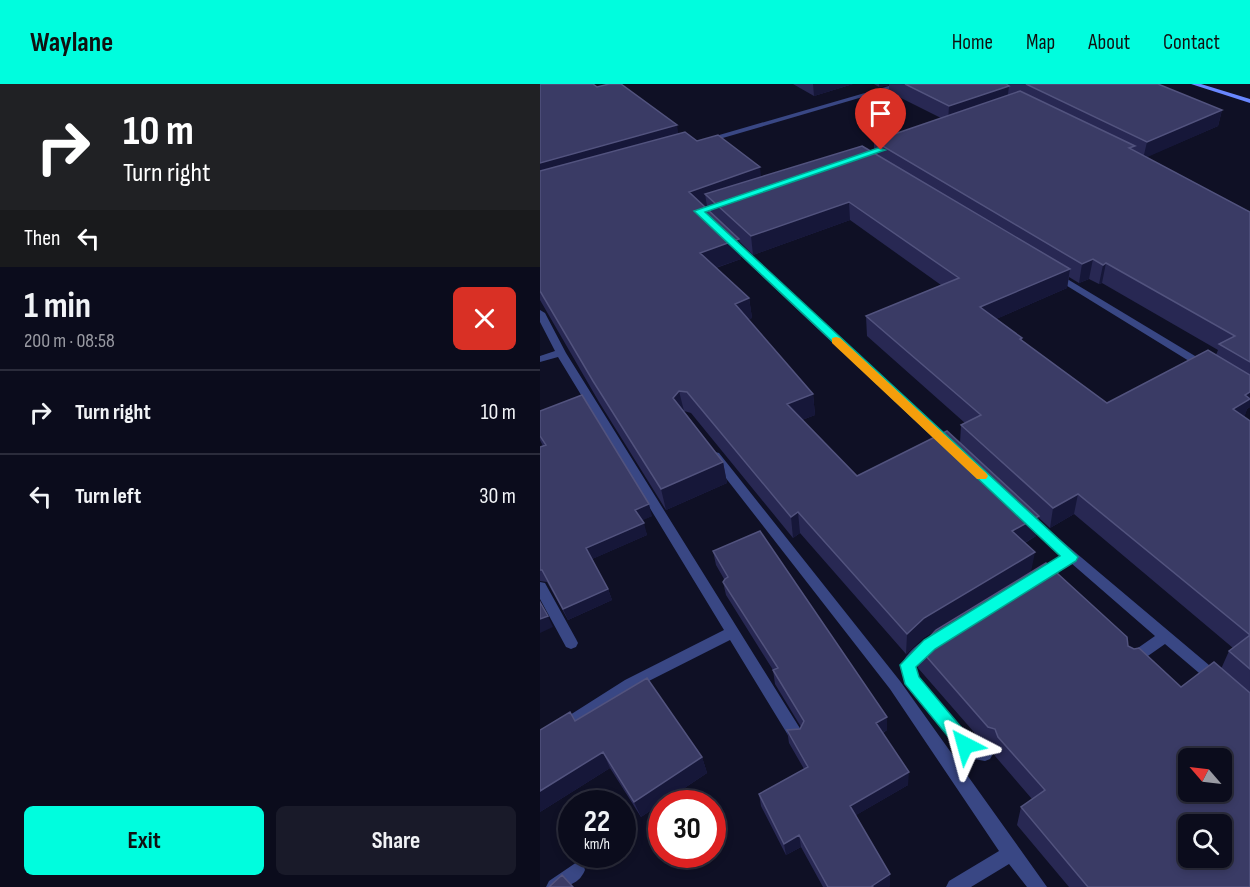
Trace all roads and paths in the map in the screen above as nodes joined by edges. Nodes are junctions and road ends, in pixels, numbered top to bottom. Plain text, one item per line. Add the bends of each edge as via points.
1 (904, 84) edge
2 (1194, 84) edge
3 (1250, 101) edge
4 (697, 142) edge
5 (724, 235) edge
6 (1042, 267) edge
7 (540, 313) edge
8 (561, 353) junction
9 (540, 359) edge
10 (1211, 370) edge
11 (707, 445) edge
12 (962, 458) edge
13 (1020, 512) edge
14 (1071, 557) junction
15 (1026, 584) edge
16 (540, 587) edge
17 (733, 632) junction
18 (1164, 637) junction
19 (939, 638) edge
20 (571, 643) dead end
21 (1130, 661) edge
22 (1227, 688) edge
23 (796, 735) edge
24 (540, 742) edge
25 (985, 754) dead end
26 (1011, 853) junction
27 (577, 870) dead end
28 (555, 887) edge
29 (955, 887) edge
30 (1038, 887) edge

1 - 4 street
2 - 3 street
5 - 12 street
6 - 10 street
7 - 8 street
8 - 9 street
8 - 17 street
11 - 26 street via 895,685
13 - 14 street
14 - 15 street
14 - 18 street
16 - 20 street
17 - 23 street
17 - 24 street via 630,684
18 - 21 street
18 - 22 street
19 - 25 street via 908,665 911,680 965,745
26 - 29 street
26 - 30 street
27 - 28 street

